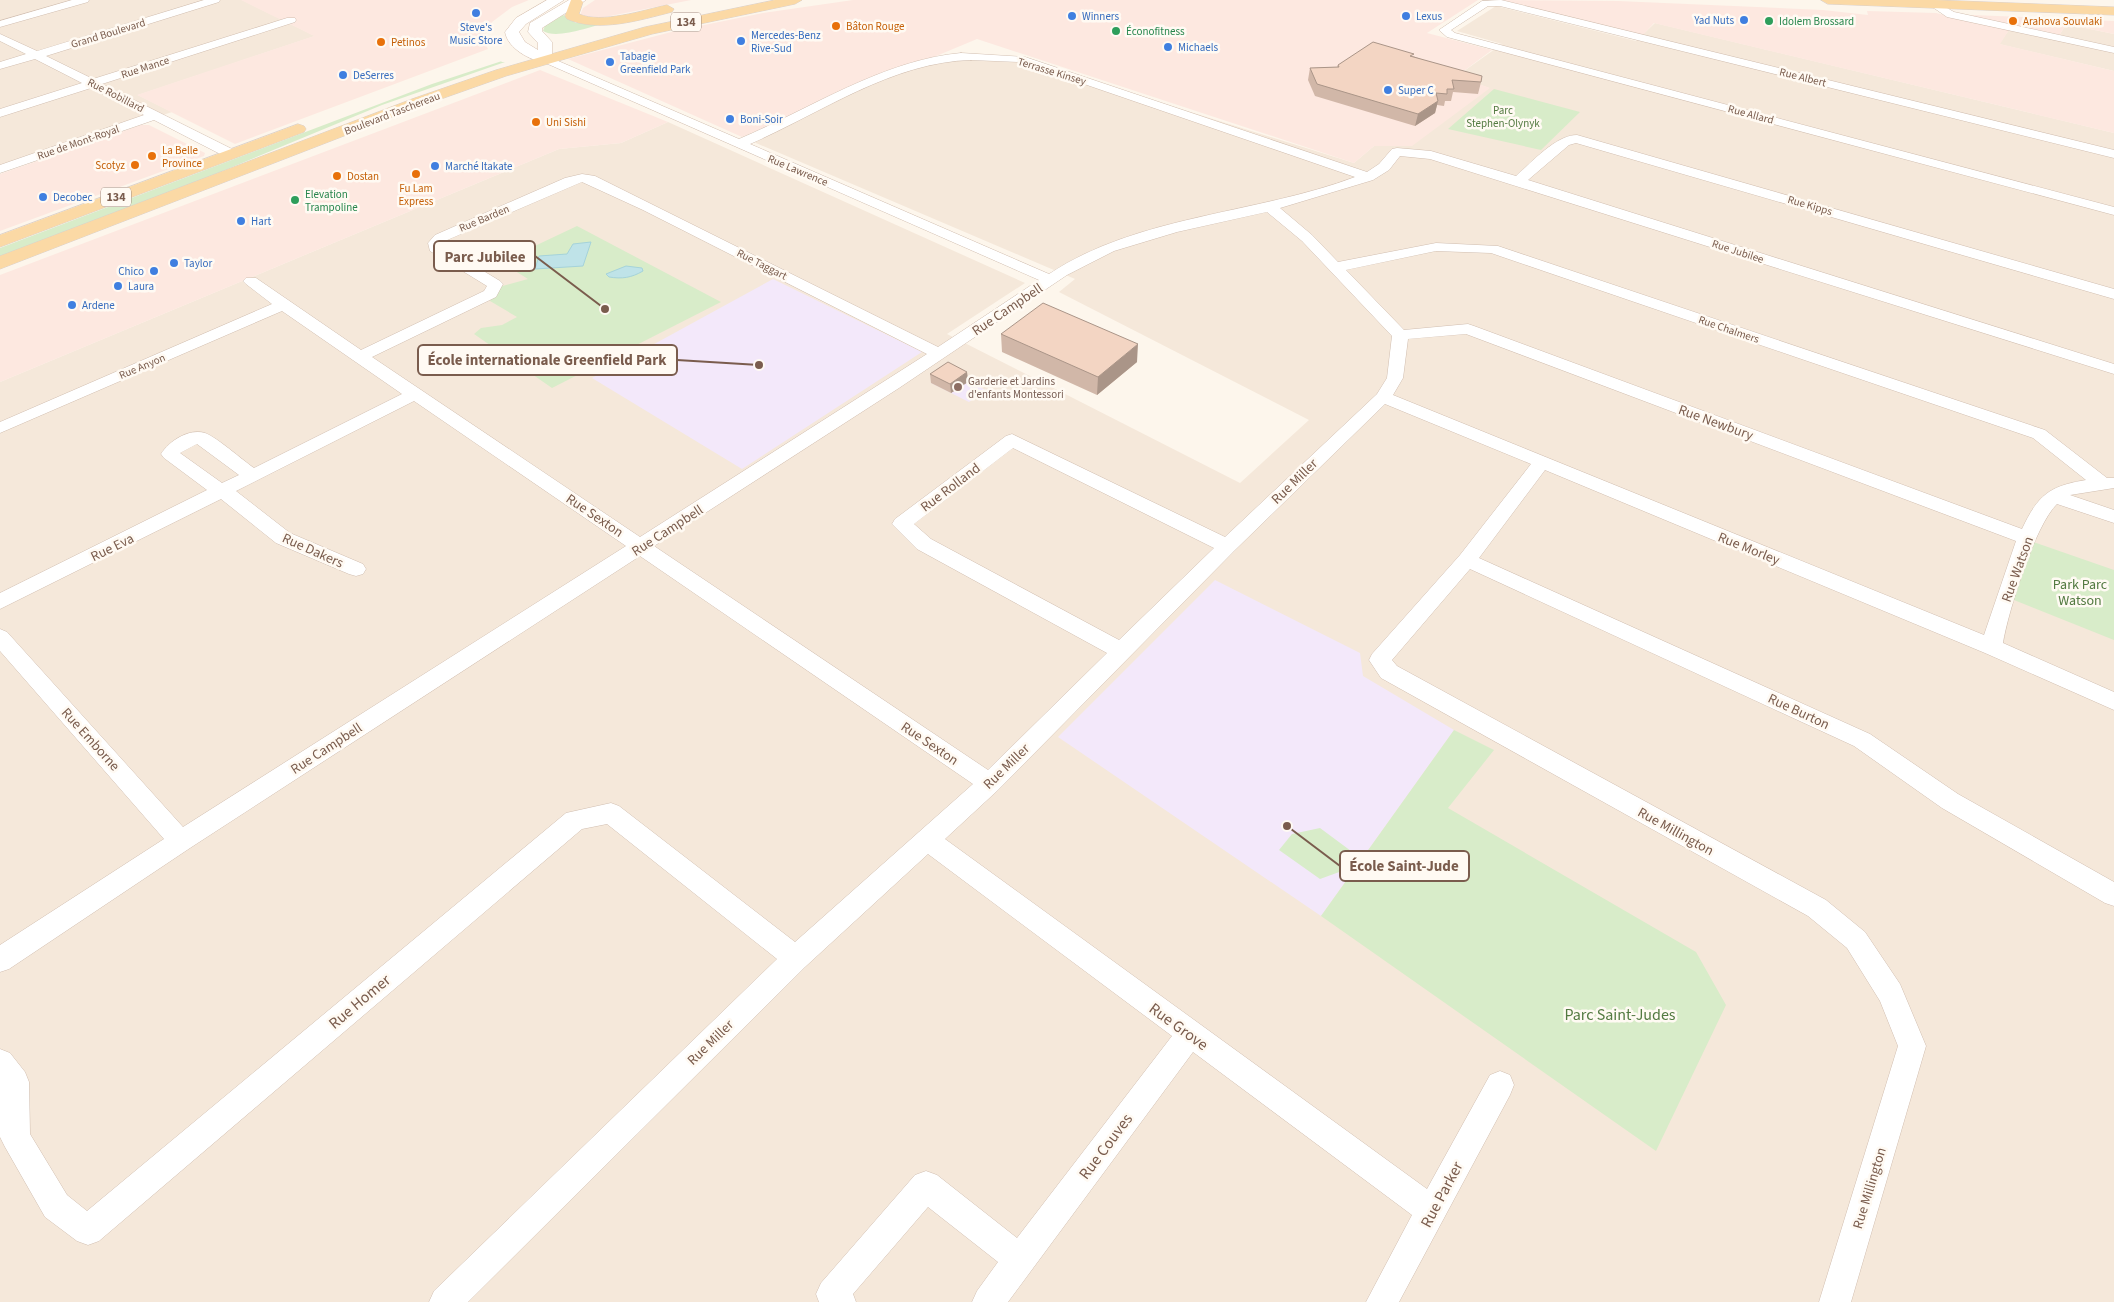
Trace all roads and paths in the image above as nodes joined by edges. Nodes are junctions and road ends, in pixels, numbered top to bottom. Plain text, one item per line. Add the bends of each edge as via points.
1 (84, 0) edge
2 (215, 0) edge
3 (557, 0) edge
4 (795, 0) edge
5 (1828, 0) edge
6 (2080, 0) edge
7 (578, 1) edge
8 (2114, 1) edge
9 (1492, 2) joint
10 (1935, 4) junction
11 (2114, 11) edge
12 (291, 20) dead end
13 (0, 24) edge
14 (578, 34) dead end
15 (0, 37) edge
16 (551, 41) junction
17 (526, 48) junction
18 (2114, 50) edge
19 (509, 53) dead end
20 (35, 55) junction
21 (545, 59) junction
22 (0, 66) edge
23 (92, 84) junction
24 (0, 114) edge
25 (155, 115) junction
26 (314, 123) dead end
27 (738, 144) junction
28 (231, 154) junction
29 (2114, 154) edge
30 (0, 169) edge
31 (1368, 177) junction
32 (582, 178) joint
33 (1518, 181) junction
34 (1270, 207) junction
35 (2114, 212) edge
36 (0, 241) edge
37 (0, 263) edge
38 (1336, 266) junction
39 (1051, 280) junction
40 (251, 281) dead end
41 (2114, 294) edge
42 (283, 305) junction
43 (1400, 335) junction
44 (939, 354) junction
45 (361, 356) junction
46 (2114, 369) edge
47 (415, 394) junction
48 (1383, 396) junction
49 (0, 428) edge
50 (1542, 462) junction
51 (253, 476) junction
52 (2109, 484) edge
53 (223, 491) junction
54 (2053, 496) junction
55 (2114, 517) edge
56 (2027, 538) junction
57 (1227, 546) junction
58 (641, 547) junction
59 (1467, 560) junction
60 (356, 569) dead end
61 (0, 602) edge
62 (0, 637) edge
63 (1992, 647) junction
64 (1123, 652) junction
65 (2114, 701) edge
66 (990, 783) junction
67 (181, 840) junction
68 (928, 840) junction
69 (2114, 895) edge
70 (796, 958) junction
71 (0, 960) edge
72 (1190, 1034) junction
73 (0, 1063) edge
74 (1500, 1085) dead end
75 (1432, 1211) junction
76 (1019, 1258) junction
77 (1839, 1300) edge
78 (445, 1302) edge
79 (840, 1302) edge
80 (988, 1302) edge
81 (1382, 1302) edge

1 - 13 street
2 - 20 street, Grand Boulevard
3 - 17 main road via 513,28 513,39
4 - 21 main road, Boulevard Taschereau / 134 via 677,24
5 - 10 main road
6 - 8 main road
7 - 14 main road, 134 via 572,16 585,21 678,9
7 - 16 main road via 535,26 534,32
9 - 29 street, Rue Albert
9 - 35 street, Rue Allard via 1445,31
10 - 11 main road
10 - 18 street via 1951,15
12 - 23 street, Rue Mance
15 - 20 street, Rue Robillard
16 - 17 main road
16 - 21 main road
17 - 19 main road
17 - 21 main road
20 - 22 street, Grand Boulevard
20 - 23 street, Rue Robillard
21 - 27 street, Rue Lawrence
21 - 37 main road, Boulevard Taschereau / 134 via 418,102
23 - 24 street, Rue Mance
23 - 25 street, Rue Robillard
25 - 28 street, Rue Robillard
25 - 30 street, Rue de Mont-Royal
26 - 28 main road, 134
27 - 31 street, Terrasse Kinsey via 912,65 943,58 985,56 1021,59
27 - 39 street, Rue Lawrence
28 - 36 main road, 134
31 - 33 street, Rue Jubilee via 1384,167 1397,152 1432,155
31 - 34 street, Rue Campbell
32 - 44 street, Rue Taggart via 648,206
32 - 45 street, Rue Barden via 440,238 435,248 495,284 491,294
33 - 41 street, Rue Kipps via 1564,142 1577,139
33 - 46 street, Rue Jubilee
34 - 38 street
34 - 39 street, Rue Campbell via 1109,248
38 - 43 street
38 - 52 street, Rue Chalmers via 1436,247 1493,249 2039,434
39 - 44 street, Rue Campbell
40 - 42 street, Rue Sexton
42 - 45 street, Rue Sexton
42 - 49 street, Rue Anyon
43 - 48 street, Rue Miller via 1395,378
43 - 56 street, Rue Newbury via 1468,329
44 - 58 street, Rue Campbell
45 - 47 street, Rue Sexton
47 - 51 street, Rue Eva
47 - 58 street, Rue Sexton
48 - 50 street, Rue Morley
48 - 57 street, Rue Miller
50 - 59 street, Rue Millington
50 - 63 street, Rue Morley
51 - 53 street, Rue Eva
51 - 53 street via 201,438 182,442 172,450 170,454
52 - 54 street
53 - 60 street, Rue Dakers via 283,538
53 - 61 street, Rue Eva
54 - 55 street
54 - 56 street, Rue Watson
56 - 63 street, Rue Watson
57 - 64 street, Rue Miller
57 - 64 street, Rue Rolland via 1012,440 902,524 924,544
58 - 66 street, Rue Sexton
58 - 67 street, Rue Campbell
59 - 69 street, Rue Burton via 1862,740 1950,801
59 - 77 street, Rue Millington via 1380,660 1389,672 1817,908 1856,940 1890,993 1912,1046
62 - 67 street, Rue Emborne
63 - 65 street, Rue Morley
64 - 66 street, Rue Miller
66 - 68 street, Rue Miller
67 - 71 street, Rue Campbell
68 - 70 street, Rue Miller
68 - 72 street, Rue Grove
70 - 73 street, Rue Homer via 611,813 575,820 88,1230 56,1206 15,1137 16,1082
70 - 78 street, Rue Miller
72 - 75 street, Rue Grove
72 - 76 street, Rue Couves
74 - 75 street, Rue Parker
75 - 81 street, Rue Parker
76 - 79 street via 926,1186 832,1294
76 - 80 street, Rue Couves

